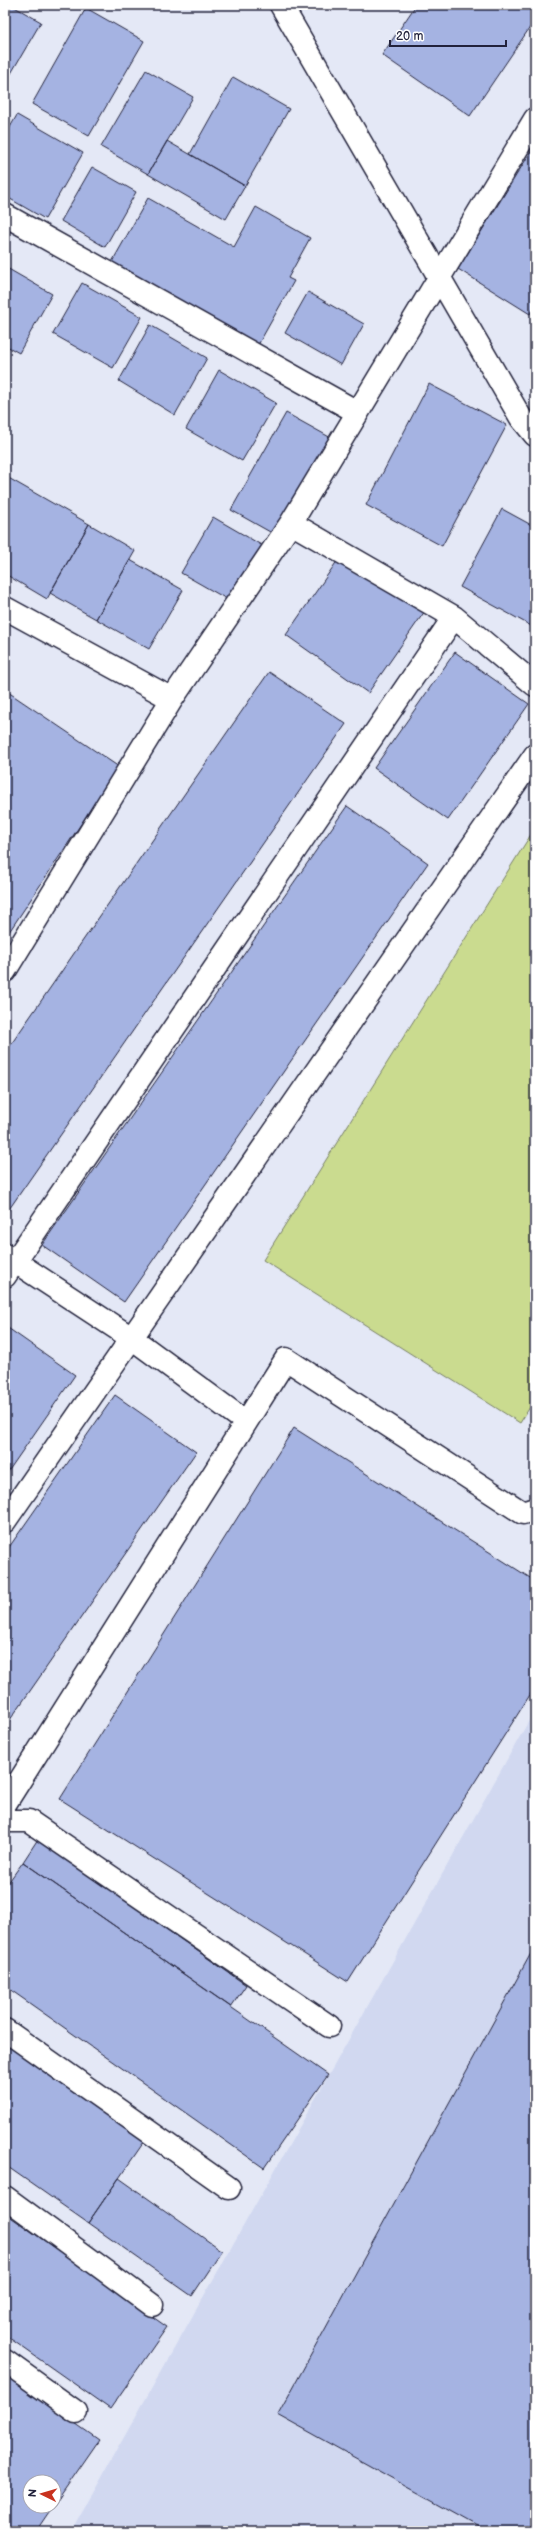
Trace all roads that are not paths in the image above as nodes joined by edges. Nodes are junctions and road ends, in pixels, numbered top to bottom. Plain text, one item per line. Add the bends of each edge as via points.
1 (281, 5) edge
2 (535, 119) edge
3 (5, 215) edge
4 (439, 276) junction
5 (358, 412) junction
6 (535, 435) edge
7 (291, 523) junction
8 (5, 608) edge
9 (454, 617) junction
10 (535, 685) edge
11 (172, 699) junction
12 (535, 755) edge
13 (5, 971) edge
14 (8, 1264) edge
15 (132, 1340) junction
16 (246, 1422) junction
17 (535, 1509) edge
18 (5, 1521) edge
19 (5, 1804) edge
20 (5, 1821) edge
21 (329, 2026) dead end
22 (5, 2030) edge
23 (229, 2188) dead end
24 (5, 2197) edge
25 (152, 2305) dead end
26 (5, 2361) edge
27 (76, 2412) dead end

1 - 4 street
2 - 4 street
3 - 5 street
4 - 5 street
4 - 6 street via 521,418
5 - 7 street
7 - 9 street
7 - 11 street
8 - 11 street
9 - 10 street
9 - 14 street
11 - 13 street
12 - 15 street
14 - 15 street
15 - 16 street
15 - 18 street
16 - 17 street via 286,1359 523,1513
16 - 19 street
20 - 21 street via 29,1821
22 - 23 street
24 - 25 street
26 - 27 street

